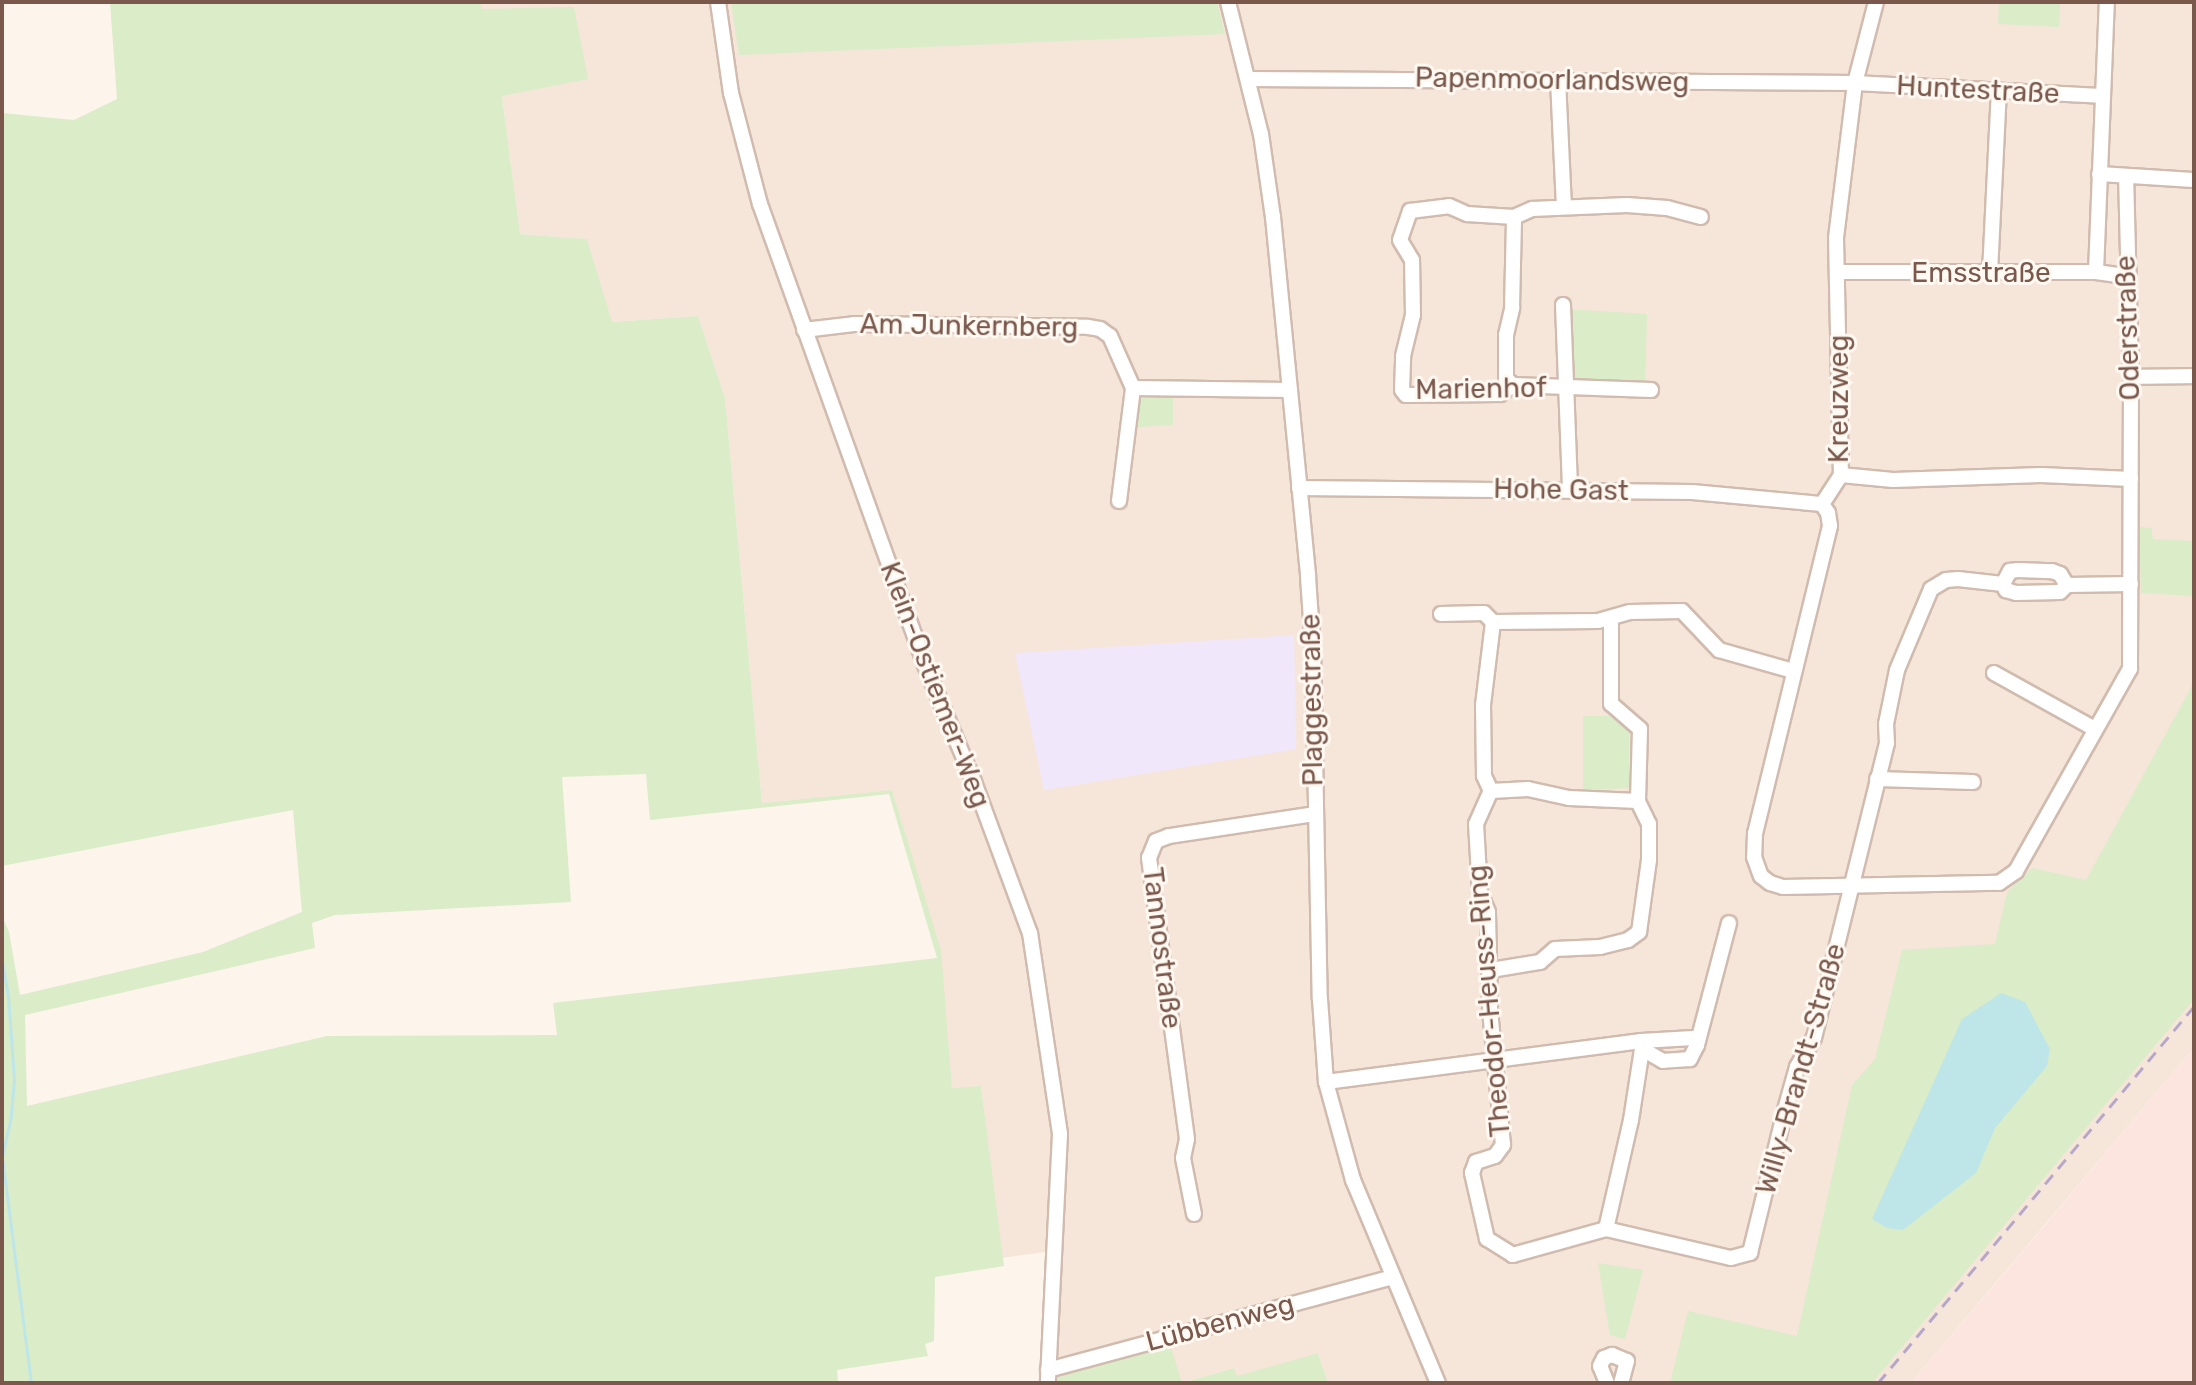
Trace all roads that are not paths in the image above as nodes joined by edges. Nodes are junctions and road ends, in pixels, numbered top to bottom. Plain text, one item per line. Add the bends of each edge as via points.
1 (718, 2) edge
2 (1228, 2) edge
3 (1876, 2) edge
4 (2107, 2) edge
5 (1248, 79) junction
6 (1558, 80) junction
7 (1855, 83) junction
8 (1999, 92) junction
9 (2101, 96) junction
10 (2099, 174) junction
11 (2126, 177) junction
12 (2194, 180) edge
13 (1564, 205) junction
14 (1514, 217) junction
15 (1701, 217) dead end
16 (1837, 272) junction
17 (2096, 272) junction
18 (1990, 273) junction
19 (2125, 276) junction
20 (1563, 305) dead end
21 (804, 330) junction
22 (2194, 376) edge
23 (2131, 377) junction
24 (1513, 385) junction
25 (1133, 388) junction
26 (1290, 390) junction
27 (1566, 390) junction
28 (1651, 390) dead end
29 (1841, 475) junction
30 (2131, 479) junction
31 (1299, 488) junction
32 (1570, 490) junction
33 (1119, 501) dead end
34 (1822, 504) junction
35 (2003, 584) junction
36 (2131, 584) junction
37 (2067, 585) junction
38 (1441, 614) dead end
39 (1611, 620) junction
40 (1493, 622) junction
41 (1793, 671) junction
42 (1994, 673) dead end
43 (2095, 729) junction
44 (1877, 779) junction
45 (1973, 782) dead end
46 (1491, 791) junction
47 (1638, 801) junction
48 (1315, 814) junction
49 (1761, 876) joint
50 (1851, 886) junction
51 (1729, 923) dead end
52 (1491, 970) junction
53 (1641, 1045) junction
54 (1697, 1045) junction
55 (1495, 1060) junction
56 (1326, 1082) junction
57 (1194, 1214) dead end
58 (1606, 1229) junction
59 (1392, 1277) junction
60 (1048, 1376) edge
61 (1438, 1383) edge
62 (1607, 1383) edge
63 (1621, 1383) edge

1 - 21 street, Klein-Ostiemer-Weg via 731,93 749,167
2 - 5 street, Plaggestraße
3 - 7 street, Kreuzweg
4 - 9 street, Oderstraße
5 - 6 street, Papenmoorlandsweg
5 - 26 street, Plaggestraße via 1273,217
6 - 7 street, Papenmoorlandsweg
6 - 13 street
7 - 8 street, Huntestraße
7 - 16 street, Kreuzweg via 1836,238
8 - 9 street, Huntestraße
8 - 18 street
9 - 10 street, Oderstraße
10 - 11 street
10 - 17 street, Oderstraße
11 - 12 street
11 - 19 street, Oderstraße
13 - 14 street, Marienhof
13 - 15 street, Marienhof via 1667,208
14 - 24 street via 1512,308 1506,335 1506,379
14 - 24 street, Marienhof via 1467,214 1449,206 1410,211 1400,240 1412,260 1413,315 1402,390 1406,395 1500,394
16 - 18 street, Emsstraße
16 - 29 street, Kreuzweg
17 - 18 street, Emsstraße
17 - 19 street, Emsstraße
19 - 23 street, Oderstraße
20 - 27 street, Marienhof
21 - 25 street, Am Junkernberg via 854,324 1100,329 1110,336
21 - 60 street, Klein-Ostiemer-Weg via 925,665 1030,933 1060,1134
22 - 23 street
23 - 30 street, Oderstraße
24 - 27 street, Marienhof
25 - 26 street
25 - 33 street
26 - 31 street, Plaggestraße
27 - 28 street, Marienhof
27 - 32 street, Marienhof
29 - 30 street via 1893,480 2009,475
29 - 34 street, Kreuzweg
30 - 36 street, Oderstraße
31 - 32 street, Hohe Gast
31 - 48 street, Plaggestraße via 1313,641
32 - 34 street, Hohe Gast via 1692,492
34 - 41 street, Kreuzweg via 1830,526
35 - 37 street, Willy-Brandt-Straße via 2016,593 2047,594
35 - 37 street via 2010,571 2018,570 2052,571
35 - 44 street, Willy-Brandt-Straße via 1958,579 1931,589 1897,670
36 - 37 street
36 - 43 street, Oderstraße via 2130,669
38 - 40 street via 1484,613
39 - 40 street
39 - 41 street via 1630,612 1682,611 1719,650
39 - 47 street via 1611,704 1640,729
40 - 46 street via 1483,705 1484,776
41 - 49 street, Kreuzweg via 1755,833 1754,857
42 - 43 street
43 - 50 street, Oderstraße via 2016,871 1999,883
44 - 45 street
44 - 50 street, Willy-Brandt-Straße
46 - 47 street via 1528,789 1569,798
46 - 52 street, Theodor-Heuss-Ring via 1476,824
47 - 52 street via 1649,824 1639,932 1628,940 1555,949 1540,962
48 - 56 street, Plaggestraße
48 - 57 street, Tannostraße via 1169,836 1156,841 1149,858
49 - 50 street, Oderstraße via 1783,887
50 - 58 street, Willy-Brandt-Straße via 1814,1038 1797,1067 1750,1253 1731,1258
51 - 54 street
52 - 55 street, Theodor-Heuss-Ring
53 - 54 street via 1693,1038
53 - 54 street via 1652,1058 1674,1062 1690,1059
53 - 55 street
53 - 58 street via 1631,1120
55 - 56 street
55 - 58 street, Theodor-Heuss-Ring via 1503,1145 1501,1152 1472,1167 1487,1239 1520,1256
56 - 59 street, Plaggestraße via 1353,1180
59 - 60 street, Lübbenweg
59 - 61 street, Plaggestraße
62 - 63 street via 1600,1366 1612,1355 1627,1361

